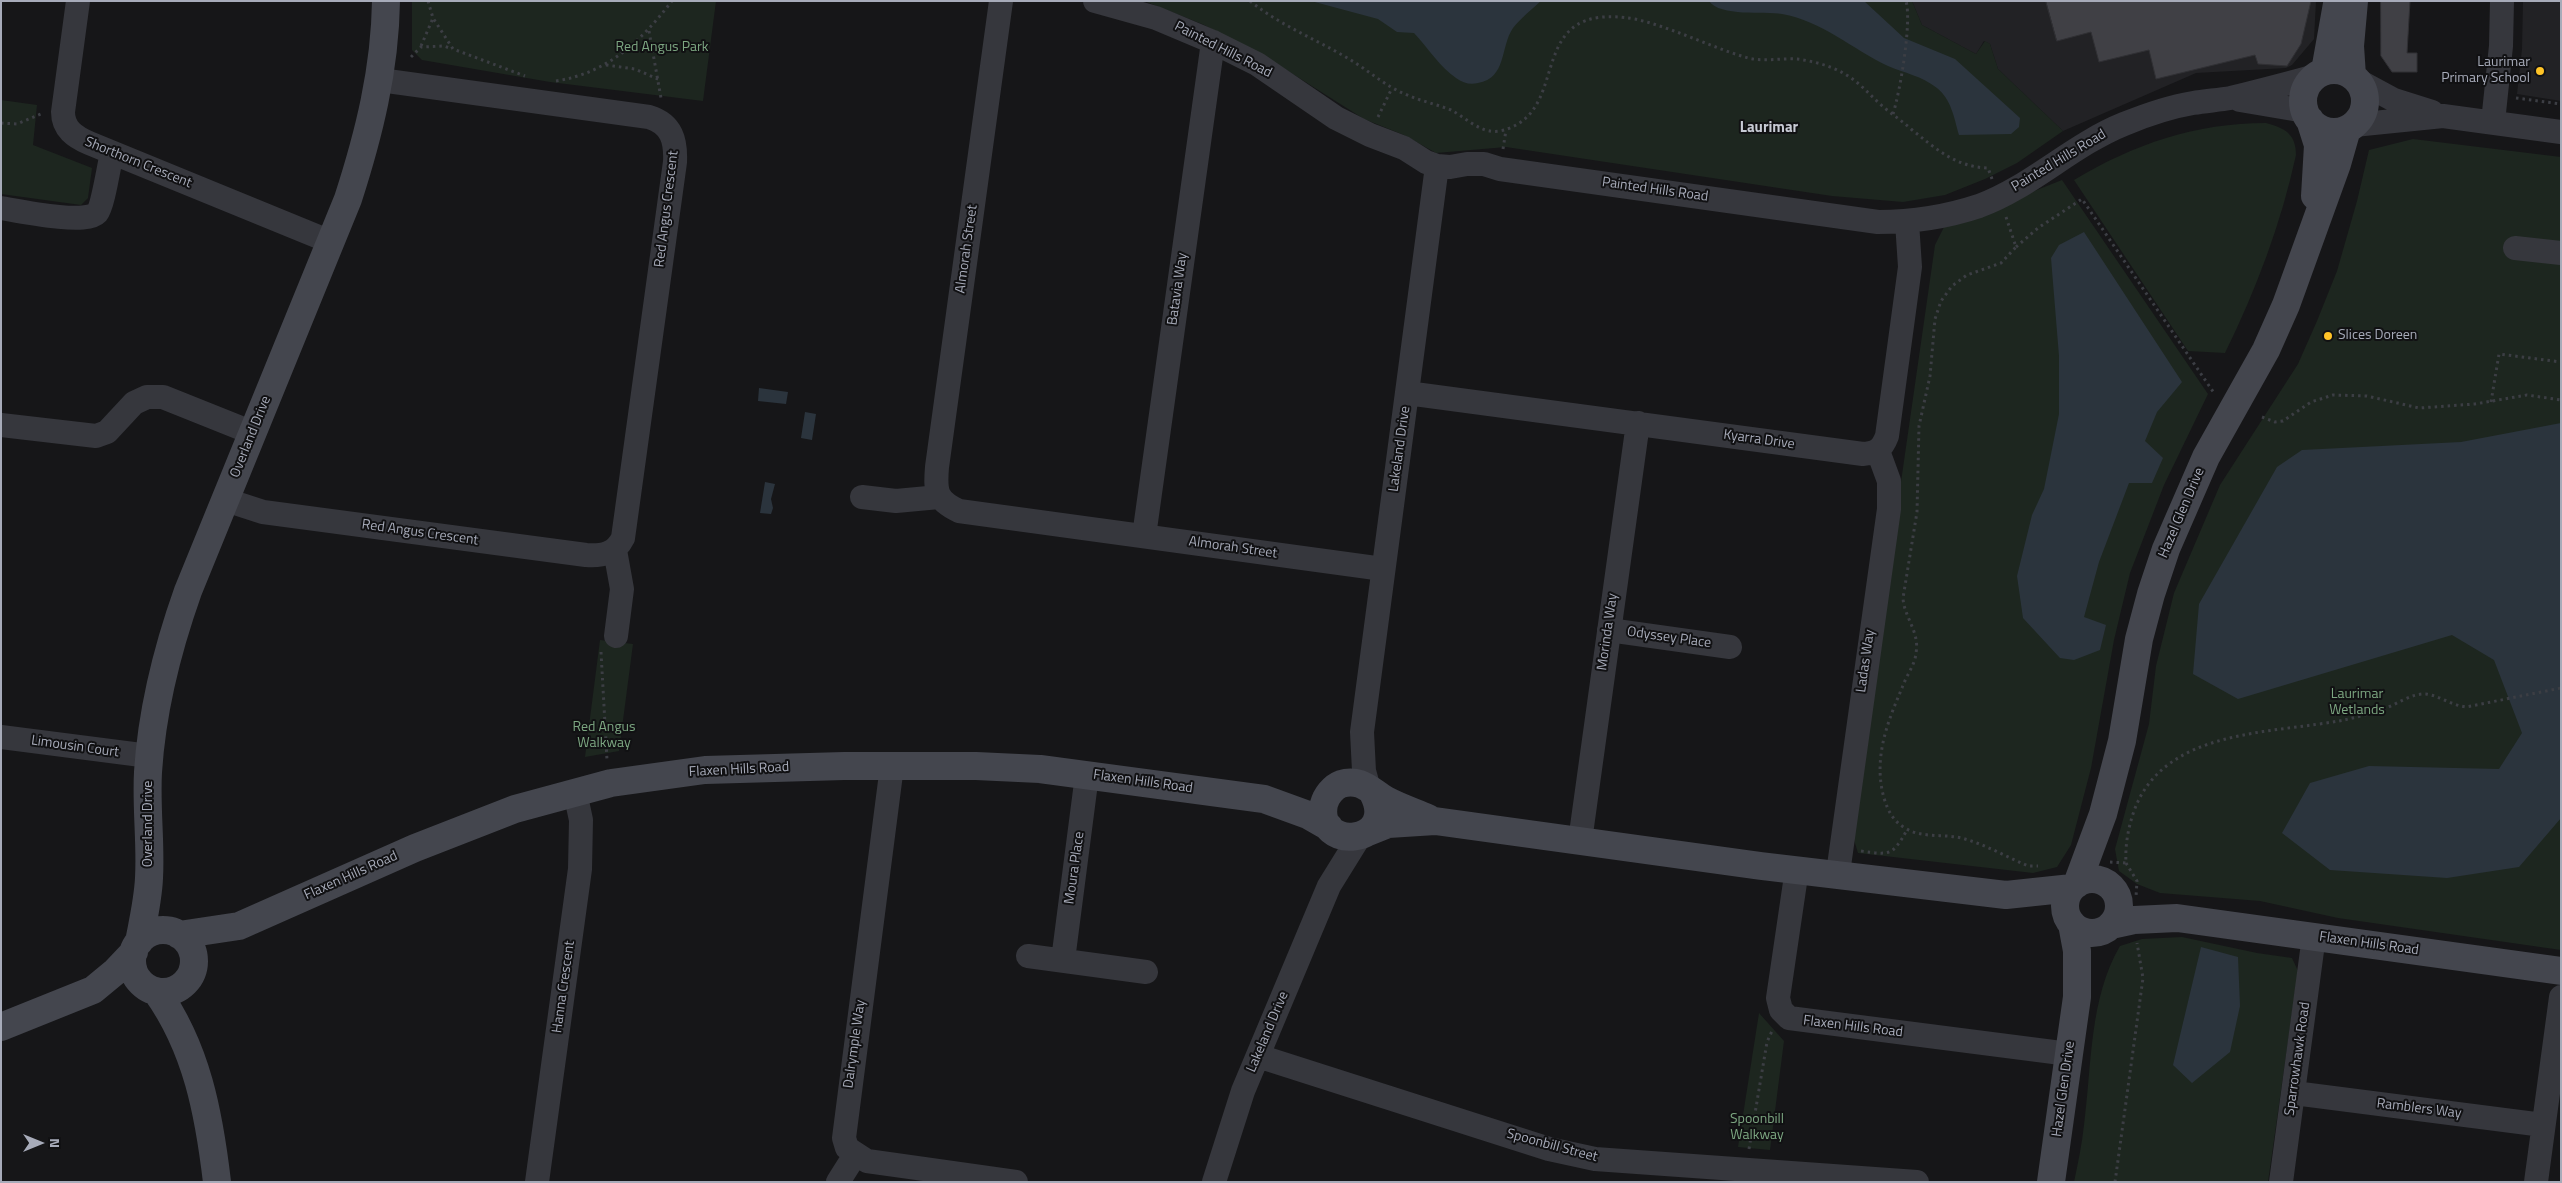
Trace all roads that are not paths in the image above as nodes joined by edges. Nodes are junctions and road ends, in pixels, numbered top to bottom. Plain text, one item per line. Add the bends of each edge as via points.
1 (78, 1) edge
2 (386, 1) edge
3 (1001, 1) edge
4 (1095, 1) edge
5 (2337, 1) edge
6 (2354, 1) edge
7 (2502, 1) edge
8 (1212, 42) junction
9 (2320, 74) junction
10 (2355, 78) junction
11 (380, 80) junction
12 (2228, 98) junction
13 (2308, 116) junction
14 (2443, 116) junction
15 (2493, 122) junction
16 (2350, 127) junction
17 (2561, 132) edge
18 (112, 153) junction
19 (1438, 166) junction
20 (1, 208) edge
21 (1907, 222) junction
22 (2312, 230) junction
23 (330, 242) junction
24 (2515, 248) dead end
25 (2561, 254) edge
26 (1407, 393) junction
27 (1638, 423) junction
28 (1, 425) edge
29 (253, 433) junction
30 (1878, 451) junction
31 (862, 497) dead end
32 (939, 497) junction
33 (226, 500) junction
34 (1144, 536) junction
35 (615, 550) junction
36 (1384, 569) junction
37 (1609, 630) junction
38 (608, 643) road end
39 (1730, 647) dead end
40 (1362, 732) junction
41 (1, 737) edge
42 (150, 756) junction
43 (892, 766) junction
44 (1088, 775) junction
45 (1338, 786) junction
46 (1371, 791) junction
47 (575, 792) junction
48 (1264, 799) junction
49 (2103, 814) junction
50 (1435, 820) junction
51 (1331, 829) junction
52 (1364, 834) junction
53 (1580, 841) junction
54 (1839, 861) junction
55 (1797, 869) junction
56 (149, 878) junction
57 (1330, 886) junction
58 (2074, 886) junction
59 (2006, 894) junction
60 (2119, 909) junction
61 (2070, 920) junction
62 (239, 926) junction
63 (177, 933) junction
64 (2314, 936) junction
65 (136, 947) junction
66 (1028, 956) dead end
67 (1063, 960) junction
68 (2561, 971) edge
69 (1146, 972) dead end
70 (190, 974) junction
71 (94, 990) junction
72 (153, 990) junction
73 (2077, 997) junction
74 (2561, 997) edge
75 (1, 1027) edge
76 (188, 1045) junction
77 (2069, 1054) junction
78 (1258, 1056) junction
79 (2294, 1093) junction
80 (2544, 1125) junction
81 (855, 1155) junction
82 (1773, 1177) edge
83 (217, 1182) edge
84 (537, 1182) edge
85 (838, 1182) edge
86 (1016, 1182) edge
87 (1214, 1182) edge
88 (1917, 1182) edge
89 (2051, 1182) edge
90 (2281, 1182) edge
91 (2536, 1182) edge

1 - 18 street, Shorthorn Crescent via 63,119 66,127 79,139
2 - 11 street, Overland Drive
3 - 32 street, Almorah Street via 936,468 935,485
4 - 8 street, Painted Hills Road via 1156,18
5 - 9 street
6 - 10 street via 2350,46
7 - 15 street
8 - 19 street, Painted Hills Road via 1257,64 1336,118
8 - 34 street, Batavia Way
9 - 10 street via 2334,70
9 - 12 street, Painted Hills Road
9 - 13 street via 2304,92
10 - 14 street via 2394,100
10 - 16 street via 2362,88 2364,108
11 - 23 street, Overland Drive via 361,160
11 - 35 street, Red Angus Crescent via 659,120 671,132 675,141 675,162 626,523 623,538
12 - 13 street, Painted Hills Road
12 - 21 street, Painted Hills Road via 2173,108 2123,124 1980,205
13 - 16 street via 2327,131
13 - 22 street, Hazel Glen Drive via 2318,145
14 - 15 street
14 - 16 street
15 - 17 street
16 - 22 street, Hazel Glen Drive
18 - 20 street via 100,207 92,216 79,219
18 - 23 street, Shorthorn Crescent
19 - 21 street, Painted Hills Road via 1484,164 1500,169 1862,220
19 - 26 street, Lakeland Drive
21 - 30 street via 1910,267 1887,436
22 - 49 street, Hazel Glen Drive via 2286,305 2266,350 2206,457 2166,548 2140,639 2122,741
23 - 29 street, Overland Drive
24 - 25 street
26 - 27 street, Kyarra Drive
26 - 36 street, Lakeland Drive
27 - 30 street, Kyarra Drive via 1863,454
27 - 37 street, Morinda Way
28 - 29 street via 96,436 107,432 134,403 146,397 163,397
29 - 33 street, Overland Drive
30 - 54 street, Ladas Way via 1889,481 1889,509
31 - 32 street via 896,501
32 - 34 street, Almorah Street via 960,511
33 - 35 street, Red Angus Crescent via 263,512 576,554 600,556
33 - 42 street, Overland Drive via 172,637 155,709
34 - 36 street, Almorah Street
35 - 38 street via 622,589
36 - 40 street, Lakeland Drive
37 - 39 street, Odyssey Place
37 - 53 street, Morinda Way
40 - 45 street, Lakeland Drive
40 - 46 street, Lakeland Drive via 1364,771
41 - 42 street, Limousin Court
42 - 56 street, Overland Drive
43 - 44 street, Flaxen Hills Road via 976,766
43 - 47 street, Flaxen Hills Road via 705,770 611,783
43 - 81 street, Dalrymple Way via 844,1120 847,1148
44 - 48 street, Flaxen Hills Road
44 - 67 street, Moura Place
45 - 46 street via 1361,784
45 - 48 street, Flaxen Hills Road via 1311,796
45 - 51 street via 1324,803
46 - 50 street
46 - 52 street via 1378,818
47 - 62 street, Flaxen Hills Road via 481,821
47 - 84 street, Hanna Crescent via 581,820 580,860
48 - 51 street, Flaxen Hills Road via 1308,814
49 - 58 street, Hazel Glen Drive
49 - 60 street, Hazel Glen Drive via 2103,862
50 - 52 street via 1388,824
50 - 53 street
51 - 52 street via 1351,838
51 - 57 street, Lakeland Drive
52 - 57 street, Lakeland Drive
53 - 55 street
54 - 55 street
54 - 59 street
55 - 77 street, Flaxen Hills Road via 1778,998 1781,1010 1790,1018
56 - 63 street, Overland Drive via 159,908
56 - 65 street, Overland Drive
57 - 78 street, Lakeland Drive
58 - 59 street
58 - 60 street via 2091,879 2099,880
58 - 61 street via 2066,901
59 - 61 street
60 - 61 street via 2093,933 2078,929
60 - 64 street, Flaxen Hills Road
60 - 73 street, Hazel Glen Drive
61 - 73 street, Hazel Glen Drive via 2077,950
62 - 63 street, Flaxen Hills Road
62 - 70 street, Flaxen Hills Road via 209,950
63 - 65 street via 155,931
63 - 70 street via 192,949
64 - 68 street, Flaxen Hills Road
64 - 79 street, Sparrowhawk Road
65 - 71 street
65 - 72 street via 132,963 135,973
66 - 67 street
67 - 69 street
70 - 72 street via 173,990
70 - 76 street
71 - 72 street
71 - 75 street
72 - 76 street via 169,1009
73 - 77 street, Hazel Glen Drive
74 - 80 street
76 - 83 street via 205,1104
77 - 89 street, Hazel Glen Drive
78 - 82 street, Spoonbill Street via 1568,1153 1595,1159 1748,1170
78 - 87 street, Lakeland Drive
79 - 80 street, Ramblers Way
79 - 90 street, Sparrowhawk Road
80 - 91 street
81 - 85 street
81 - 86 street via 867,1161
82 - 88 street, Spoonbill Street

